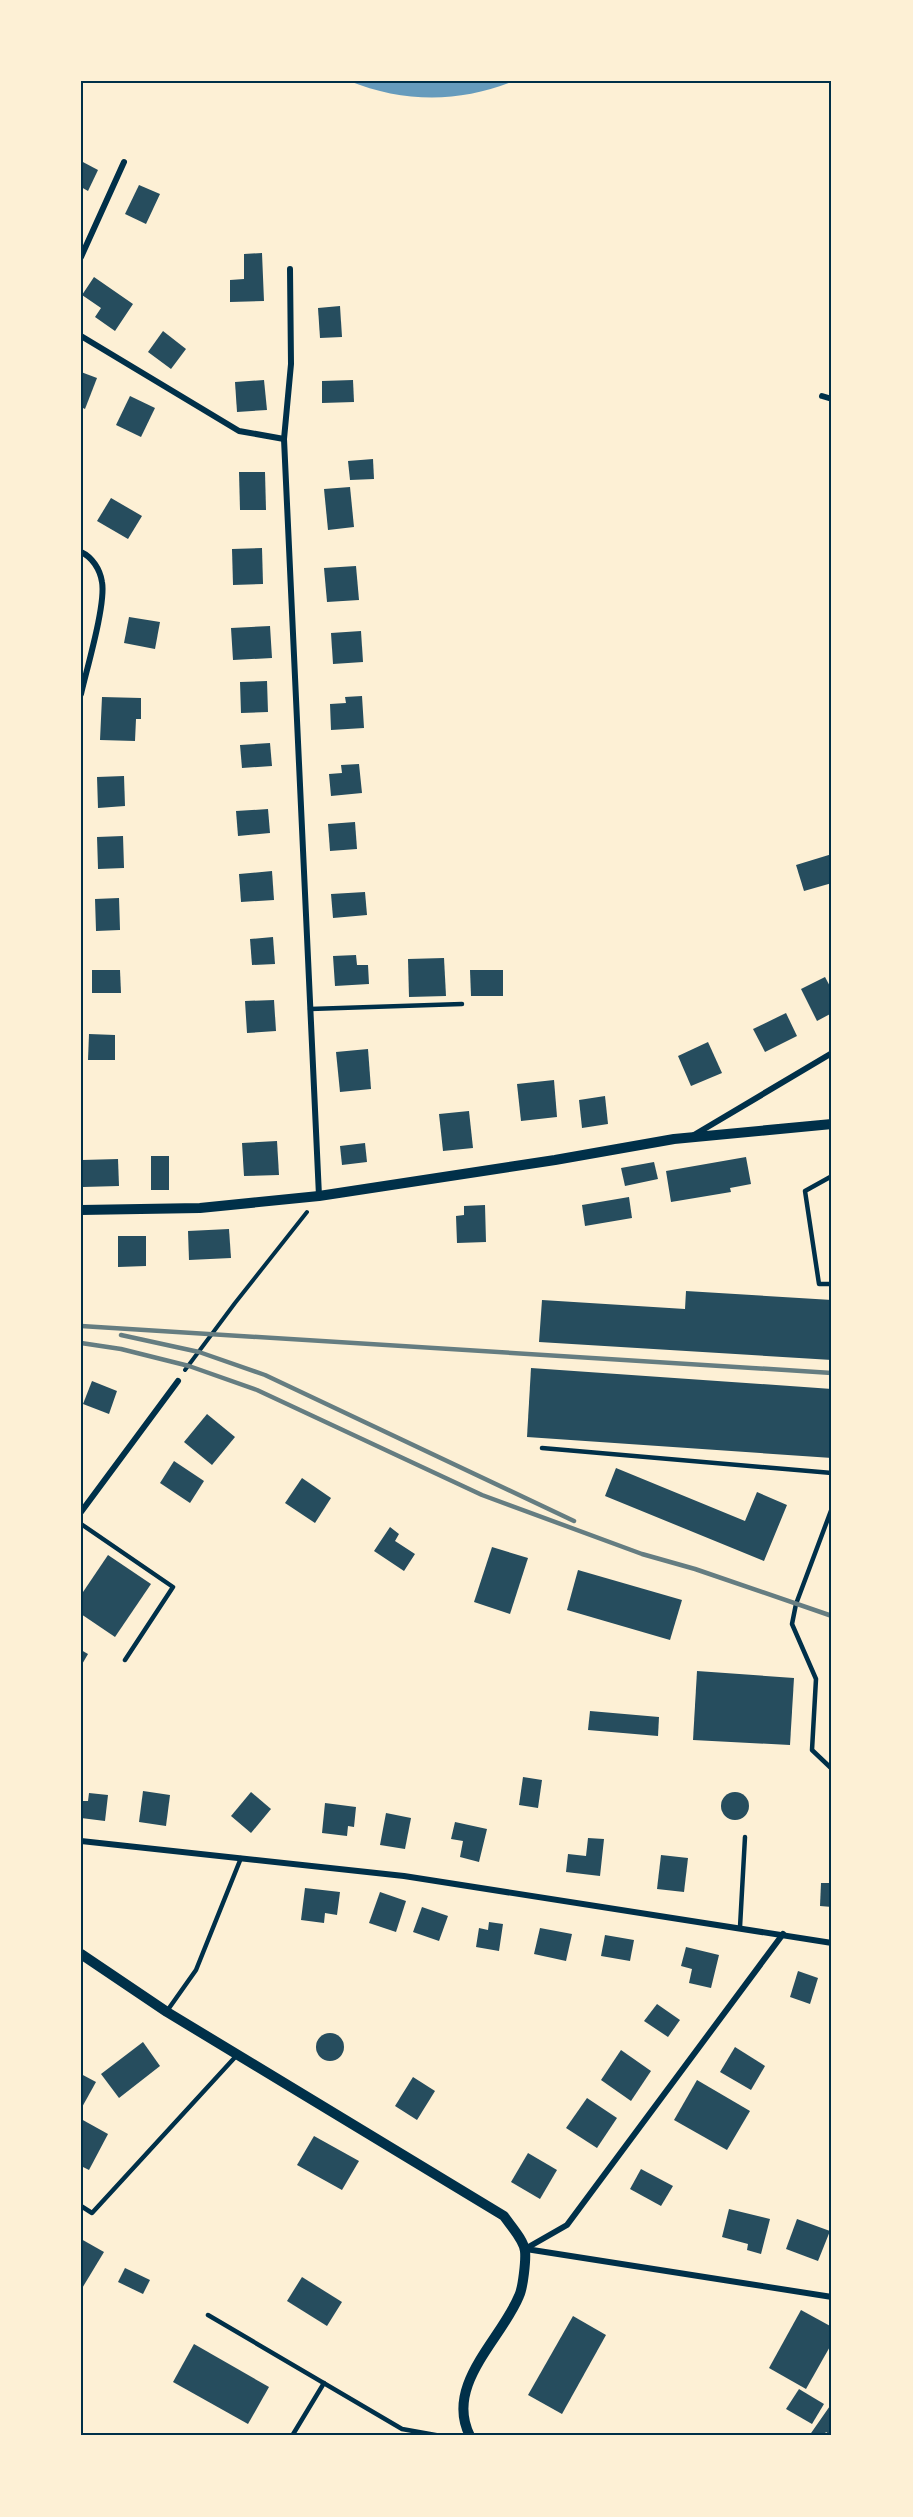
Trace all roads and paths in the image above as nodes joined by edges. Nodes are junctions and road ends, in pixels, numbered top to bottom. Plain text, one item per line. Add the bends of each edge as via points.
1 (124, 162) dead end
2 (81, 257) edge
3 (290, 269) dead end
4 (81, 336) edge
5 (822, 396) dead end
6 (832, 399) edge
7 (284, 439) junction
8 (81, 552) edge
9 (81, 694) edge
10 (462, 1004) dead end
11 (310, 1009) junction
12 (832, 1053) edge
13 (832, 1124) edge
14 (691, 1137) junction
15 (832, 1176) edge
16 (319, 1196) junction
17 (81, 1210) edge
18 (832, 1284) edge
19 (178, 1381) joint
20 (542, 1448) dead end
21 (832, 1473) edge
22 (832, 1508) edge
23 (81, 1512) edge
24 (81, 1524) edge
25 (125, 1660) dead end
26 (832, 1769) edge
27 (745, 1837) dead end
28 (81, 1841) edge
29 (241, 1858) junction
30 (740, 1927) junction
31 (783, 1934) junction
32 (832, 1943) edge
33 (81, 1954) edge
34 (167, 2012) junction
35 (238, 2054) junction
36 (81, 2206) edge
37 (525, 2249) junction
38 (832, 2297) edge
39 (208, 2315) dead end
40 (324, 2383) junction
41 (292, 2436) edge
42 (441, 2436) edge
43 (470, 2436) edge

1 - 2 street
3 - 7 street via 291,364
4 - 7 street via 239,431
5 - 6 street
7 - 11 street
8 - 9 street via 100,573 103,593
10 - 11 lane
11 - 16 street
12 - 14 street
13 - 14 street
14 - 16 street
15 - 18 lane via 806,1191 819,1284
16 - 17 street via 200,1208
16 - 19 path
19 - 23 street
20 - 21 lane
22 - 26 lane via 792,1624 816,1679 812,1750
24 - 25 lane via 173,1587
27 - 30 lane
28 - 29 street
29 - 30 street via 404,1876
29 - 34 lane via 196,1970
30 - 31 street
31 - 32 street
31 - 37 street via 567,2225
33 - 34 street
34 - 35 street
35 - 36 lane via 92,2213
35 - 37 street via 504,2216
37 - 38 street
37 - 43 street via 520,2295 470,2379 462,2400 463,2422
39 - 40 lane
40 - 41 lane
40 - 42 lane via 402,2428

